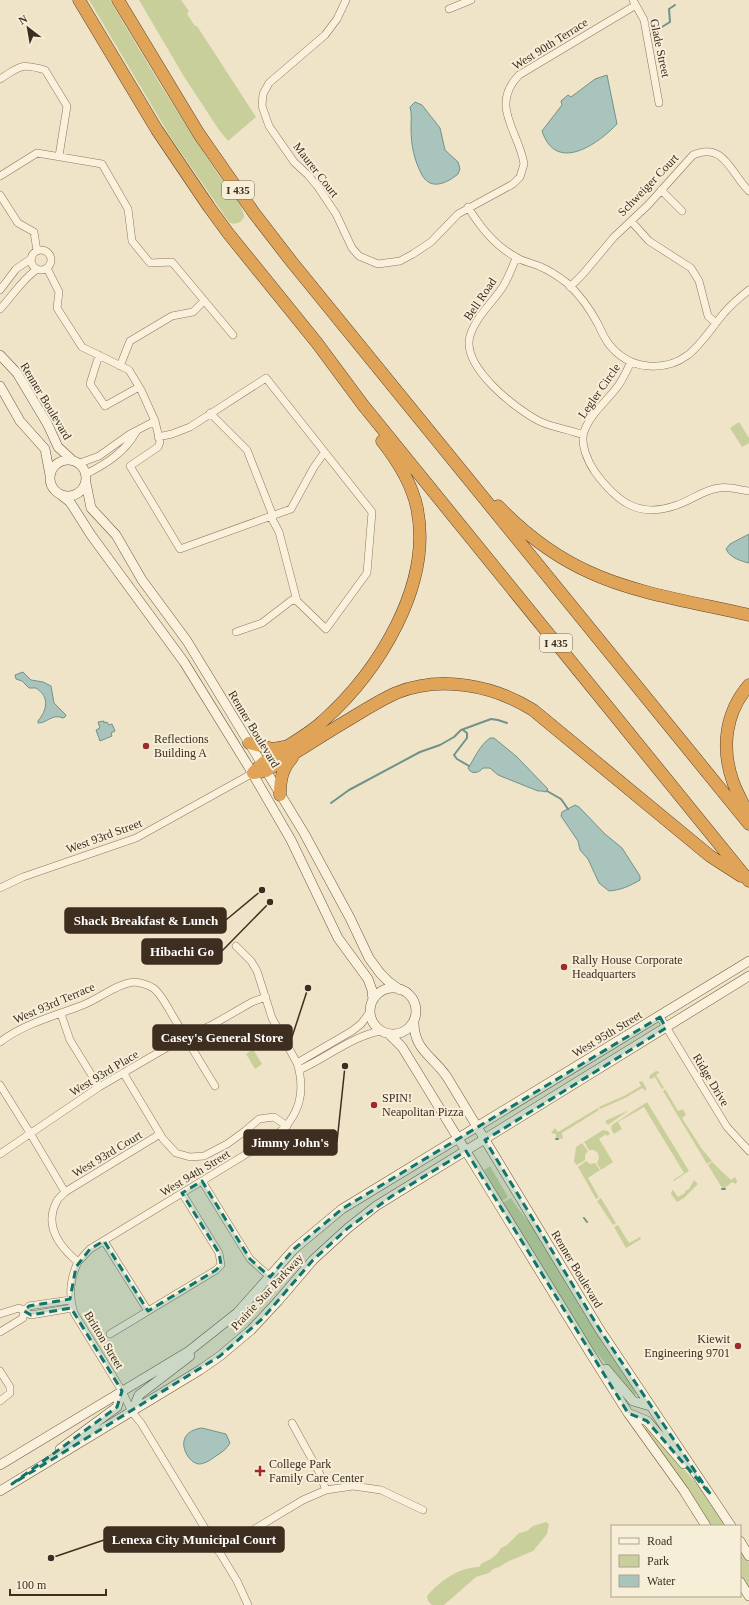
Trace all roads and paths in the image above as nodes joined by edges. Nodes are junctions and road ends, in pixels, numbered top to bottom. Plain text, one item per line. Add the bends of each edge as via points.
1 (79, 0) edge
2 (118, 0) edge
3 (346, 0) edge
4 (471, 0) edge
5 (634, 2) edge
6 (449, 10) dead end
7 (0, 79) edge
8 (659, 103) dead end
9 (59, 156) junction
10 (0, 176) edge
11 (662, 190) junction
12 (749, 191) edge
13 (0, 195) edge
14 (468, 207) junction
15 (682, 211) dead end
16 (631, 221) junction
17 (37, 251) junction
18 (32, 258) junction
19 (516, 258) junction
20 (47, 268) junction
21 (37, 269) junction
22 (570, 286) junction
23 (0, 290) edge
24 (749, 290) edge
25 (204, 301) junction
26 (0, 308) edge
27 (716, 324) junction
28 (233, 335) dead end
29 (0, 355) edge
30 (99, 355) junction
31 (631, 362) junction
32 (120, 366) junction
33 (0, 386) edge
34 (139, 387) junction
35 (363, 406) junction
36 (210, 413) junction
37 (155, 421) junction
38 (136, 431) junction
39 (583, 434) junction
40 (158, 437) junction
41 (324, 453) junction
42 (75, 461) junction
43 (50, 475) junction
44 (86, 479) junction
45 (469, 479) junction
46 (749, 491) edge
47 (60, 495) junction
48 (272, 516) junction
49 (297, 601) junction
50 (749, 615) edge
51 (236, 632) dead end
52 (749, 685) edge
53 (249, 743) junction
54 (294, 748) junction
55 (264, 767) junction
56 (253, 773) junction
57 (280, 795) junction
58 (749, 816) edge
59 (749, 824) edge
60 (749, 881) edge
61 (0, 888) edge
62 (236, 946) dead end
63 (749, 961) edge
64 (749, 976) edge
65 (400, 990) junction
66 (266, 997) junction
67 (373, 1000) junction
68 (370, 1012) junction
69 (61, 1014) junction
70 (660, 1017) junction
71 (414, 1020) junction
72 (666, 1028) junction
73 (380, 1031) junction
74 (389, 1034) junction
75 (185, 1037) junction
76 (0, 1042) edge
77 (297, 1063) junction
78 (299, 1070) junction
79 (124, 1074) junction
80 (0, 1085) edge
81 (215, 1086) dead end
82 (99, 1087) junction
83 (287, 1126) junction
84 (477, 1127) junction
85 (30, 1132) junction
86 (160, 1134) junction
87 (459, 1139) junction
88 (485, 1140) junction
89 (466, 1151) junction
90 (749, 1151) edge
91 (0, 1154) edge
92 (202, 1181) junction
93 (65, 1192) junction
94 (182, 1193) junction
95 (104, 1240) junction
96 (78, 1262) junction
97 (270, 1277) junction
98 (70, 1300) junction
99 (72, 1308) junction
100 (24, 1311) junction
101 (148, 1311) junction
102 (0, 1314) edge
103 (218, 1329) junction
104 (0, 1332) edge
105 (110, 1334) dead end
106 (583, 1342) junction
107 (0, 1371) edge
108 (122, 1391) junction
109 (0, 1401) edge
110 (650, 1406) junction
111 (132, 1412) junction
112 (628, 1413) junction
113 (292, 1423) dead end
114 (0, 1465) edge
115 (12, 1484) junction
116 (326, 1490) junction
117 (0, 1491) edge
118 (711, 1495) junction
119 (423, 1510) dead end
120 (705, 1525) edge
121 (730, 1525) edge
122 (741, 1543) edge
123 (218, 1551) junction
124 (749, 1556) edge
125 (741, 1584) edge
126 (749, 1596) edge
127 (248, 1605) edge

1 - 35 highway, I 435 via 157,130 209,207 317,343
2 - 45 highway, I 435 via 179,103 250,207 305,279
3 - 14 street, Maurer Court via 337,19 325,35 269,83 263,94 262,106 268,126 294,162 318,187 336,214 352,248 359,256 370,262 378,264 400,261 413,254 431,242
4 - 6 street
5 - 8 street, Glade Street via 644,20
5 - 14 street, West 90th Terrace via 519,75 511,83 506,95 506,108 523,160 522,172 513,184
7 - 9 street via 28,65 45,70 67,106
9 - 10 street via 37,153
9 - 25 street via 102,164 128,209 132,241 150,263 172,262
11 - 12 street, Schweiger Court via 686,161 693,155 705,151 713,152 728,162
11 - 15 street
11 - 16 street, Schweiger Court
13 - 17 street via 18,223 34,232
14 - 19 street via 489,236
16 - 22 street, Schweiger Court
16 - 27 street via 649,240 691,268 699,281 708,316
17 - 18 street
17 - 20 street via 46,251 50,255 51,261
18 - 21 street via 32,264
18 - 23 street via 16,269
19 - 22 street via 541,267
19 - 39 street, Bell Road via 503,287 472,331 469,346 472,356 494,388 516,407 548,425
20 - 21 street
20 - 30 street via 59,292 57,308 82,347
21 - 26 street
22 - 31 street via 588,306 608,342
24 - 27 street via 731,305
25 - 28 street
25 - 32 street via 193,312 172,316 130,341
27 - 31 street via 694,351 678,361 655,366
29 - 42 main road, Renner Boulevard via 17,373 58,447
30 - 32 street
30 - 34 street via 90,384 105,406
31 - 39 street, Legler Circle via 619,385 592,418
32 - 34 street via 129,370
33 - 43 main road via 20,421 45,449
34 - 37 street
35 - 54 highway via 362,414 391,452 412,491 417,507 420,536 415,575 394,631 370,670 339,707
35 - 60 highway, I 435
36 - 40 street via 190,426
36 - 41 street via 266,378
36 - 48 street via 247,450
37 - 38 street
37 - 40 street
38 - 42 street via 99,456
38 - 44 street via 115,456
39 - 46 street, Legler Circle via 586,456 600,479 616,497 644,510 678,505 705,491 719,488
40 - 48 street via 158,447 130,466 180,549
41 - 48 street via 291,509
41 - 49 street via 372,512 367,573 326,629
42 - 43 main road via 58,462
42 - 44 main road via 85,469
43 - 47 main road via 51,485
44 - 47 main road via 81,491 66,496
44 - 53 main road, Renner Boulevard via 91,508 116,535 142,580 187,641
45 - 50 highway via 481,485 499,507 537,541 590,573 628,586
45 - 59 highway, I 435
47 - 56 main road, Renner Boulevard via 70,502 184,662
48 - 49 street via 279,532
49 - 51 street via 292,600 262,624
52 - 58 highway via 728,723 726,743 733,782
53 - 54 highway via 273,749
53 - 55 main road, Renner Boulevard
54 - 55 highway
54 - 57 highway via 282,772
54 - 60 highway via 397,693 442,684 485,688 519,701 533,710 710,856
55 - 56 highway
55 - 57 main road, Renner Boulevard
56 - 61 street, West 93rd Street via 136,838 23,877
56 - 67 main road, Renner Boulevard via 291,840 338,938 368,979
57 - 65 main road, Renner Boulevard via 304,832 369,958 380,973
62 - 66 street, West 94th Street via 257,971
63 - 70 main road, West 95th Street
64 - 72 main road
65 - 67 main road via 384,990
65 - 71 main road via 409,995 415,1004
66 - 75 street, West 93rd Place
66 - 77 street, West 94th Street via 278,1030
67 - 68 main road
68 - 73 main road via 373,1024
68 - 77 street via 352,1031
69 - 75 street, West 93rd Terrace via 90,1003 117,986 141,983 154,988
69 - 76 street, West 93rd Terrace via 39,1020 10,1034
69 - 82 street via 70,1040
70 - 72 street, Ridge Drive
70 - 84 main road, West 95th Street
71 - 74 main road via 403,1032
71 - 84 main road, Renner Boulevard via 417,1042 442,1071
72 - 88 main road
72 - 90 street, Ridge Drive via 726,1128
73 - 74 main road
73 - 78 street via 361,1036
74 - 87 main road via 402,1047
75 - 79 street, West 93rd Place
75 - 81 street
77 - 78 street, West 94th Street
78 - 83 street, West 94th Street via 299,1103
79 - 82 street, West 93rd Place
79 - 86 street
80 - 85 street
82 - 85 street, West 93rd Place
83 - 86 street via 274,1117 259,1119 227,1144 204,1156 190,1157 176,1153
83 - 92 street, West 94th Street via 271,1139
84 - 87 main road, Prairie Star Parkway
84 - 88 main road, Renner Boulevard
85 - 91 street, West 93rd Place
85 - 93 street
86 - 93 street, West 93rd Court
87 - 89 main road
87 - 97 main road, Prairie Star Parkway via 342,1209 294,1249
88 - 89 main road, Prairie Star Parkway
88 - 110 main road, Renner Boulevard via 600,1330
89 - 106 main road
89 - 111 main road, Prairie Star Parkway via 364,1215 312,1260 262,1318 235,1344 200,1370
92 - 94 street, West 94th Street
92 - 97 street via 250,1259
93 - 96 street via 57,1201 51,1222 66,1252
94 - 95 street, West 94th Street
94 - 101 street via 219,1253 221,1265
95 - 96 street, West 94th Street via 90,1249
95 - 101 street
96 - 98 street, Britton Street via 71,1280
97 - 103 main road, Prairie Star Parkway via 242,1308
98 - 99 street, Britton Street
98 - 100 street via 29,1306
99 - 100 street via 31,1315
99 - 108 street, Britton Street
100 - 102 street via 19,1308
100 - 104 street via 23,1318
101 - 105 street
103 - 108 main road, Prairie Star Parkway via 189,1351
103 - 111 main road via 190,1356 139,1395
106 - 110 main road via 633,1401
106 - 112 main road
107 - 109 street via 10,1387 10,1393
108 - 111 street, Britton Street
108 - 114 main road, Prairie Star Parkway
108 - 115 main road via 117,1407
110 - 118 main road, Renner Boulevard
111 - 115 main road, Prairie Star Parkway
111 - 123 street, Britton Street
112 - 118 main road via 648,1421
112 - 120 main road
113 - 116 street
115 - 117 main road, Prairie Star Parkway
116 - 119 street via 353,1486 381,1490
116 - 123 street via 303,1500
118 - 121 main road, Renner Boulevard
122 - 124 main road
123 - 127 street, Britton Street via 241,1588
125 - 126 main road

